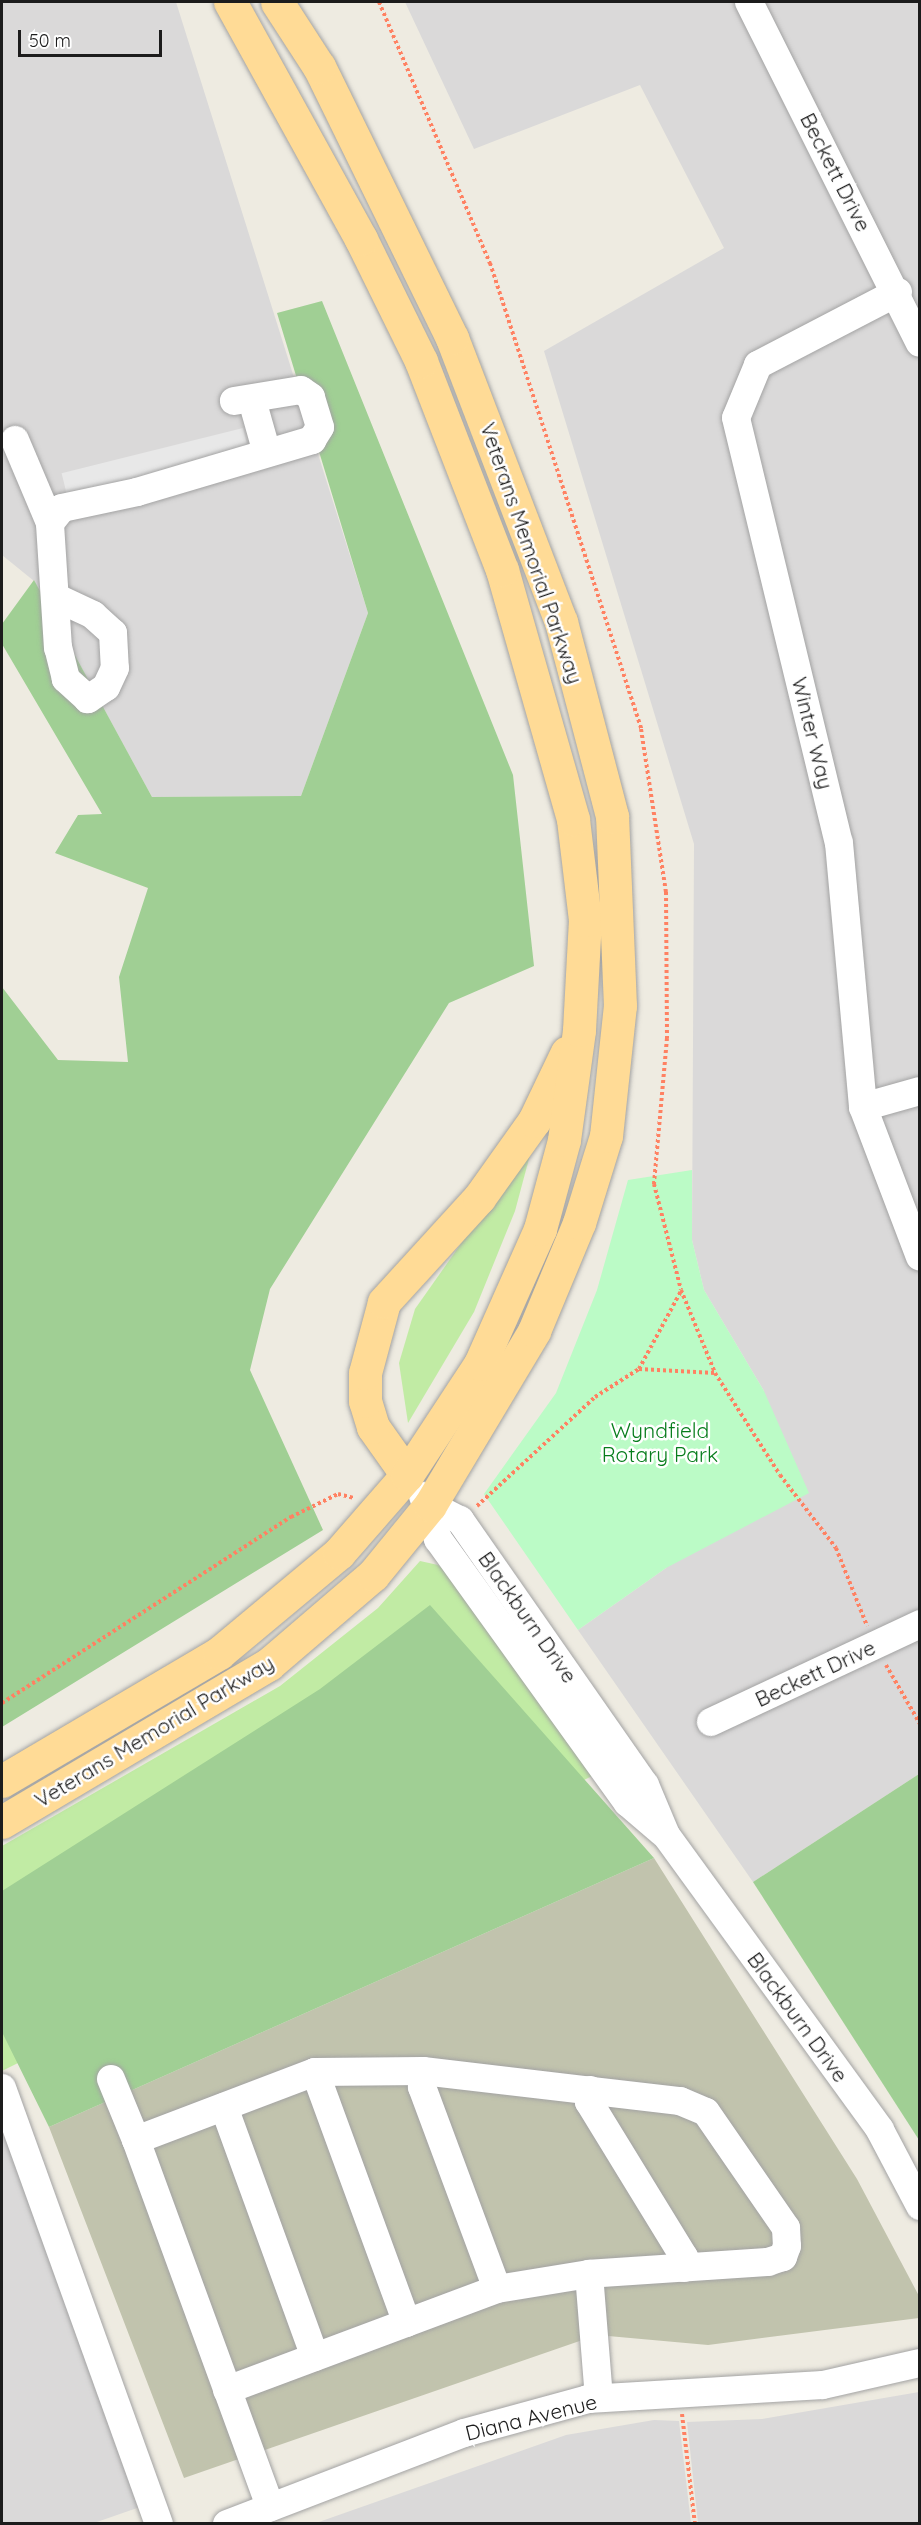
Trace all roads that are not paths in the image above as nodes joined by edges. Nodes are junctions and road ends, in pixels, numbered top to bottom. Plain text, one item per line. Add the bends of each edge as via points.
1 (230, 2) edge
2 (277, 2) edge
3 (306, 2) edge
4 (749, 2) edge
5 (319, 67) junction
6 (898, 292) junction
7 (920, 343) edge
8 (15, 440) dead end
9 (274, 451) junction
10 (50, 523) junction
11 (57, 598) dead end
12 (579, 1030) junction
13 (920, 1091) edge
14 (863, 1107) junction
15 (920, 1257) edge
16 (407, 1475) junction
17 (430, 1505) junction
18 (920, 1624) edge
19 (711, 1722) dead end
20 (2, 1780) edge
21 (2, 1822) edge
22 (666, 1835) junction
23 (423, 2071) junction
24 (315, 2072) junction
25 (111, 2079) dead end
26 (2, 2088) edge
27 (590, 2090) junction
28 (224, 2107) junction
29 (136, 2140) junction
30 (920, 2206) edge
31 (684, 2268) junction
32 (589, 2274) junction
33 (497, 2289) junction
34 (406, 2323) junction
35 (315, 2357) junction
36 (920, 2363) edge
37 (227, 2390) junction
38 (599, 2398) junction
39 (270, 2507) junction
40 (159, 2523) edge
41 (227, 2523) edge

1 - 12 main road, Veterans Memorial Parkway via 362,239 421,361 502,570 573,819 585,920
2 - 5 main road, Veterans Memorial Parkway
3 - 5 main road
4 - 6 street, Beckett Drive
5 - 17 main road, Veterans Memorial Parkway via 452,338 521,511 561,622 601,759 616,870 621,1006 606,1136 549,1301 496,1401
6 - 7 street, Beckett Drive
6 - 14 street, Winter Way via 758,365 736,418 839,843
8 - 10 street
9 - 9 street via 312,440 320,427 319,413 301,390 243,400 265,446
9 - 10 street via 62,508
10 - 11 street
12 - 16 main road, Veterans Memorial Parkway via 564,1140 540,1229 480,1364
12 - 16 main road via 534,1120 479,1198 384,1302 365,1373 365,1401 373,1427
13 - 14 street
14 - 15 street, Winter Way
16 - 17 street, Blackburn Drive
16 - 20 main road, Veterans Memorial Parkway via 339,1553 219,1653
17 - 21 main road, Veterans Memorial Parkway via 372,1575 269,1664
17 - 22 street, Blackburn Drive via 445,1548 628,1803
17 - 22 street, Blackburn Drive via 460,1520 645,1785
18 - 19 street, Beckett Drive
22 - 30 street, Blackburn Drive via 880,2130
23 - 24 street
23 - 27 street
23 - 33 street via 422,2087
24 - 28 street
24 - 34 street
25 - 29 street
26 - 40 street
27 - 31 street via 589,2102 684,2257
27 - 31 street via 680,2101 706,2112 786,2228 783,2257
28 - 29 street
28 - 35 street
29 - 37 street
31 - 32 street
32 - 33 street
32 - 38 street
33 - 34 street
34 - 35 street
35 - 37 street
36 - 38 street, Diana Avenue via 823,2385
37 - 39 street
38 - 39 street, Diana Avenue via 464,2433
39 - 41 street, Diana Avenue

